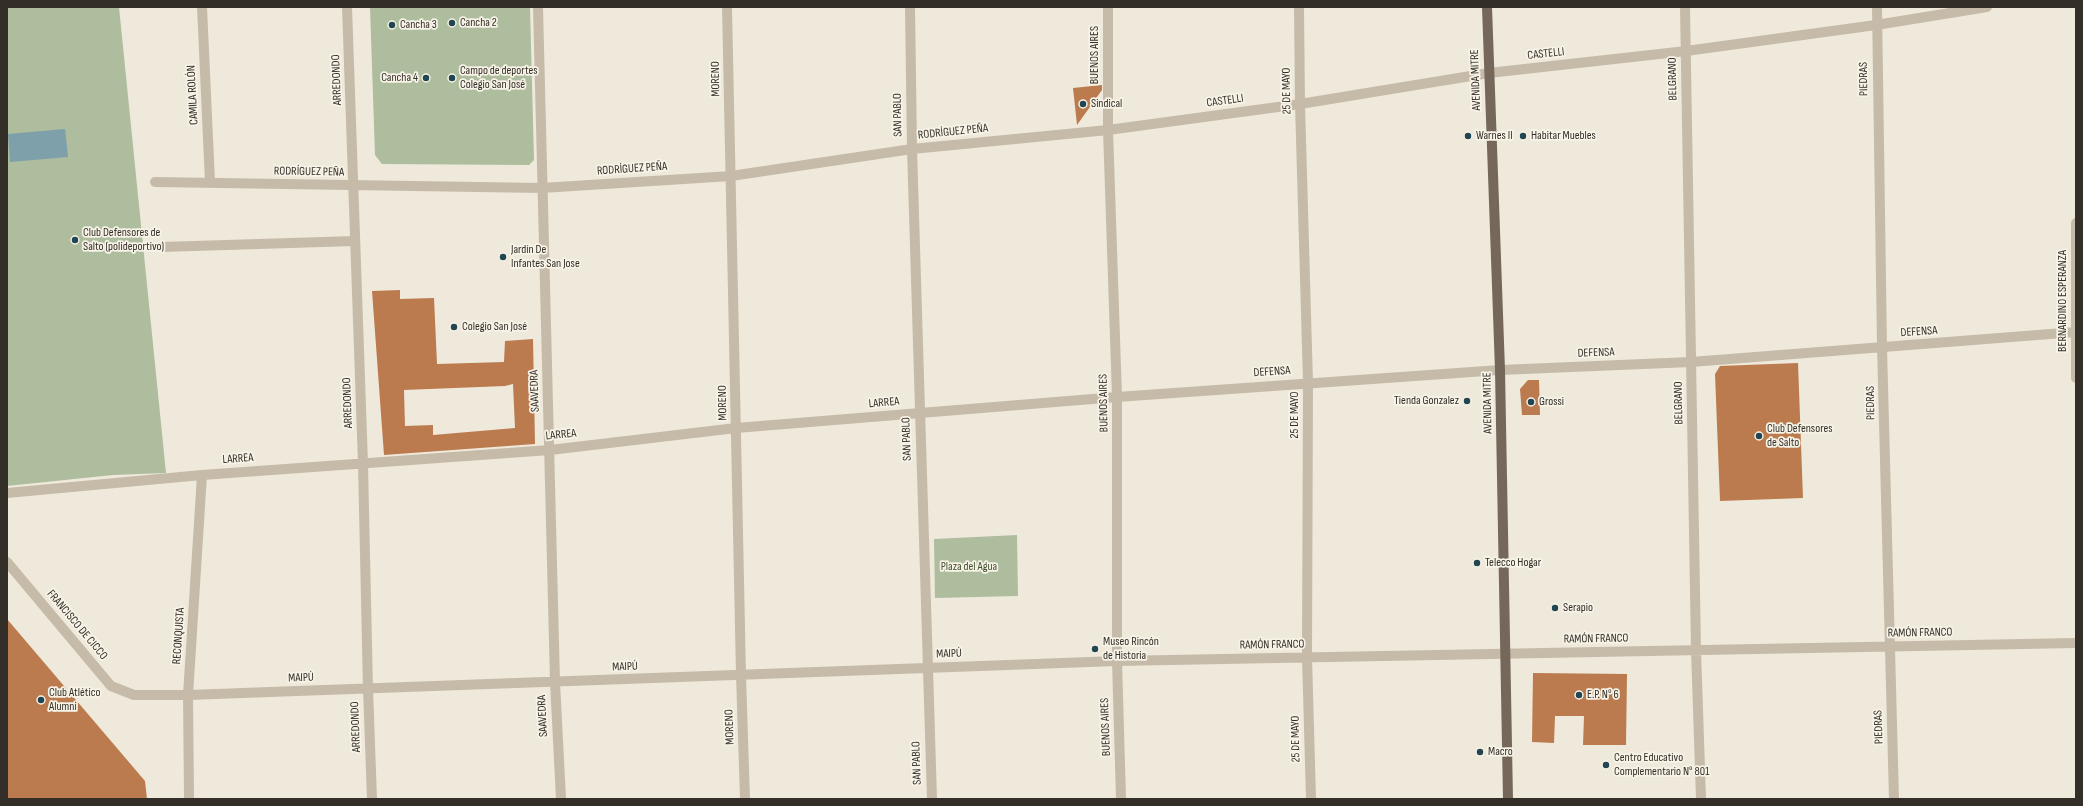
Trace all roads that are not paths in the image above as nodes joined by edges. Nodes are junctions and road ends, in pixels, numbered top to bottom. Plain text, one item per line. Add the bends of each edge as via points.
1 (202, 7) edge
2 (347, 7) edge
3 (538, 7) edge
4 (727, 7) edge
5 (910, 7) edge
6 (1108, 7) edge
7 (1299, 7) edge
8 (1487, 7) edge
9 (1685, 7) edge
10 (1877, 7) edge
11 (1987, 7) edge
12 (1876, 25) junction
13 (1686, 51) junction
14 (1489, 73) junction
15 (1300, 104) junction
16 (1108, 130) junction
17 (912, 149) junction
18 (731, 176) junction
19 (155, 182) dead end
20 (210, 182) junction
21 (353, 186) junction
22 (542, 188) junction
23 (2076, 223) edge
24 (355, 241) junction
25 (162, 248) dead end
26 (2076, 332) edge
27 (1882, 347) junction
28 (1691, 362) junction
29 (1500, 370) junction
30 (2076, 378) edge
31 (1308, 382) junction
32 (1117, 397) junction
33 (919, 413) junction
34 (736, 428) junction
35 (550, 450) junction
36 (363, 464) junction
37 (202, 475) junction
38 (7, 493) edge
39 (7, 562) edge
40 (2076, 643) edge
41 (1889, 647) junction
42 (1696, 650) junction
43 (1504, 653) junction
44 (1307, 657) junction
45 (1117, 661) junction
46 (927, 668) junction
47 (741, 675) junction
48 (555, 682) junction
49 (368, 689) junction
50 (134, 695) joint
51 (188, 695) junction
52 (189, 799) edge
53 (372, 799) edge
54 (561, 799) edge
55 (745, 799) edge
56 (932, 799) edge
57 (1121, 799) edge
58 (1311, 799) edge
59 (1508, 799) edge
60 (1701, 799) edge
61 (1894, 799) edge

1 - 20 street, CAMILA ROLÓN
2 - 21 street, ARREDONDO
3 - 22 street, SAAVEDRA
4 - 18 street, MORENO
5 - 17 street, SAN PABLO
6 - 16 street, BUENOS AIRES
7 - 15 street, 25 DE MAYO
8 - 14 main road, AVENIDA MITRE
9 - 13 street, BELGRANO
10 - 12 street, PIEDRAS
11 - 12 street, CASTELLI
12 - 13 street, CASTELLI
12 - 27 street, PIEDRAS
13 - 14 street, CASTELLI
13 - 28 street, BELGRANO
14 - 15 street, CASTELLI
14 - 29 main road, AVENIDA MITRE
15 - 16 street, CASTELLI
15 - 31 street, 25 DE MAYO
16 - 17 street, RODRÍGUEZ PEÑA
16 - 32 street, BUENOS AIRES
17 - 18 street, RODRÍGUEZ PEÑA
17 - 33 street, SAN PABLO
18 - 22 street, RODRÍGUEZ PEÑA
18 - 34 street, MORENO
19 - 20 street, RODRÍGUEZ PEÑA
20 - 21 street, RODRÍGUEZ PEÑA
21 - 22 street, RODRÍGUEZ PEÑA
21 - 24 street, ARREDONDO
22 - 35 street, SAAVEDRA
23 - 26 street, BERNARDINO ESPERANZA
24 - 25 street
24 - 36 street, ARREDONDO
26 - 27 street, DEFENSA
26 - 30 street, BERNARDINO ESPERANZA
27 - 28 street, DEFENSA
27 - 41 street, PIEDRAS
28 - 29 street, DEFENSA
28 - 42 street, BELGRANO
29 - 31 street, DEFENSA
29 - 43 main road, AVENIDA MITRE
31 - 32 street, DEFENSA
31 - 44 street, 25 DE MAYO
32 - 33 street, LARREA
32 - 45 street, BUENOS AIRES
33 - 34 street, LARREA
33 - 46 street, SAN PABLO
34 - 35 street, LARREA
34 - 47 street, MORENO
35 - 36 street, LARREA
35 - 48 street, SAAVEDRA
36 - 37 street, LARREA
36 - 49 street, ARREDONDO
37 - 38 street, LARREA
37 - 51 street, RECONQUISTA
39 - 50 street, FRANCISCO DE CICCO via 111,686
40 - 41 street, RAMÓN FRANCO
41 - 42 street, RAMÓN FRANCO
41 - 61 street, PIEDRAS
42 - 43 street, RAMÓN FRANCO
42 - 60 street, BELGRANO
43 - 44 street, RAMÓN FRANCO
43 - 59 main road, AVENIDA MITRE
44 - 45 street, RAMÓN FRANCO
44 - 58 street, 25 DE MAYO
45 - 46 street, MAIPÚ
45 - 57 street, BUENOS AIRES
46 - 47 street, MAIPÚ
46 - 56 street, SAN PABLO
47 - 48 street, MAIPÚ
47 - 55 street, MORENO
48 - 49 street, MAIPÚ
48 - 54 street, SAAVEDRA
49 - 51 street, MAIPÚ
49 - 53 street, ARREDONDO
50 - 51 street, MAIPÚ
51 - 52 street, RECONQUISTA

